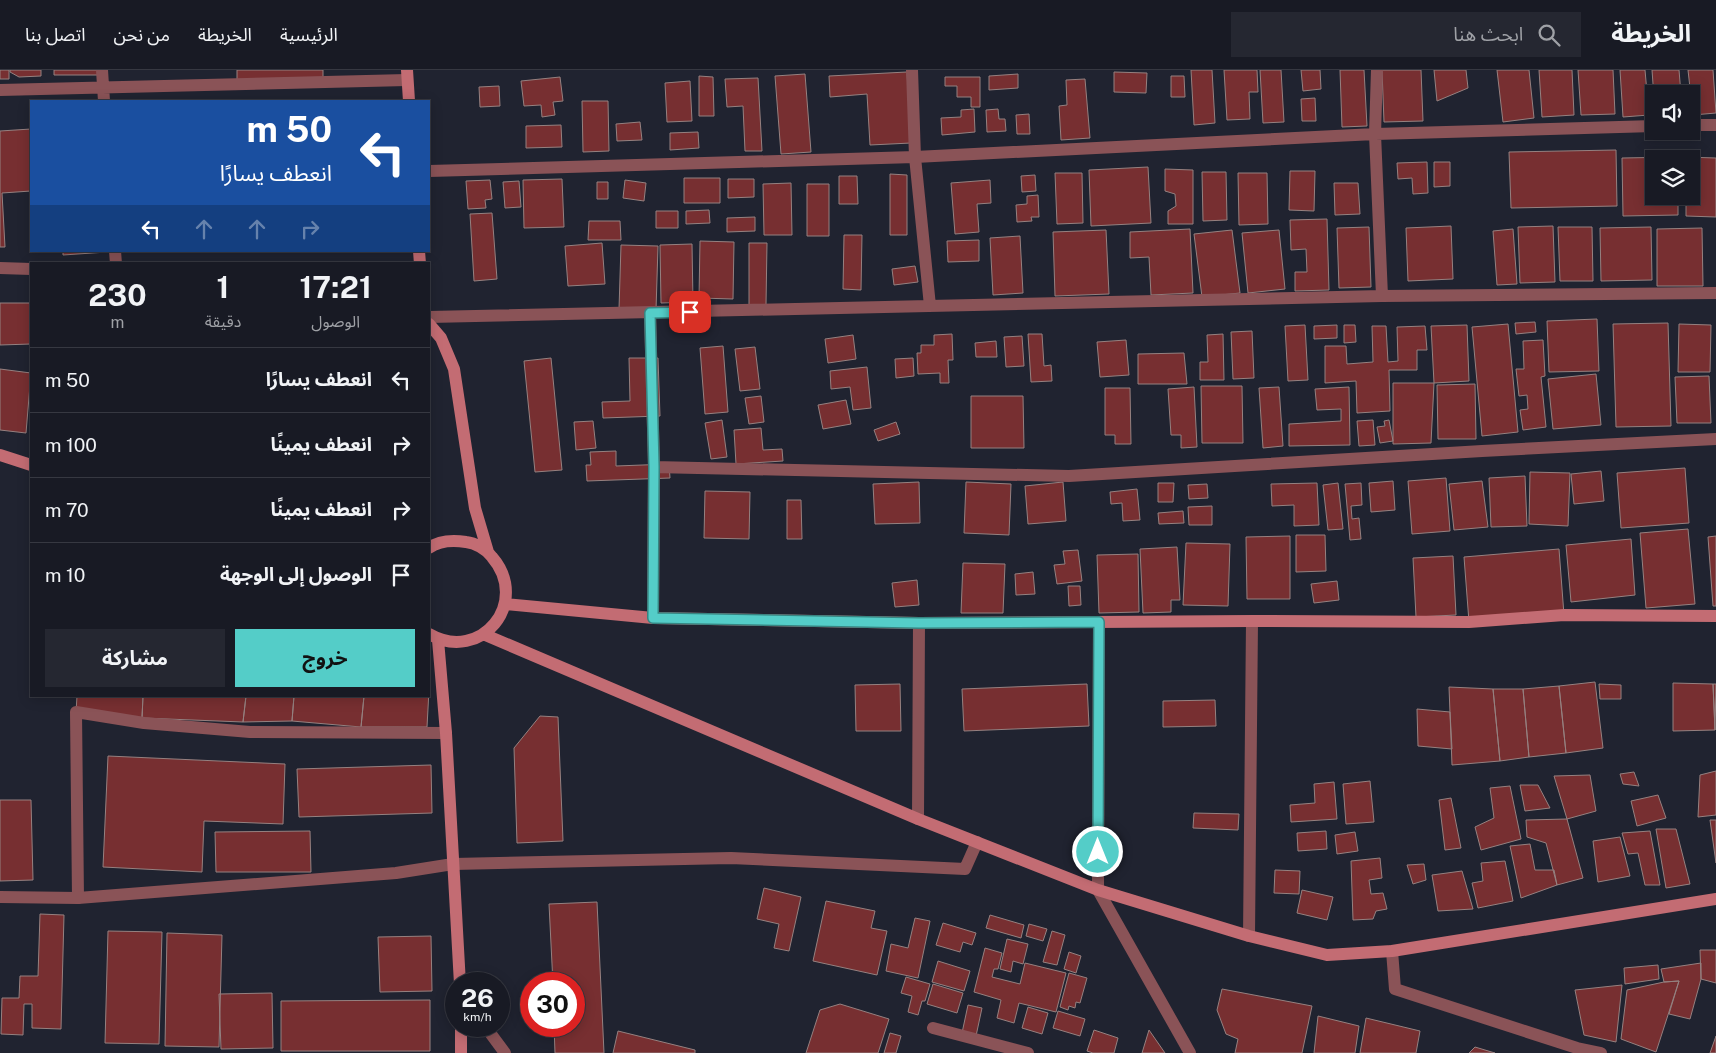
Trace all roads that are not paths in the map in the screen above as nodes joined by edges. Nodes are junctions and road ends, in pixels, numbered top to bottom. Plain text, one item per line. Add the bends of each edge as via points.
1 (102, 70) edge
2 (912, 70) edge
3 (1377, 70) edge
4 (407, 75) edge
5 (103, 87) junction
6 (0, 90) edge
7 (104, 100) edge
8 (409, 100) edge
9 (1700, 125) edge
10 (1716, 125) edge
11 (1645, 126) edge
12 (1375, 134) junction
13 (915, 157) junction
14 (430, 171) edge
15 (0, 268) edge
16 (30, 269) edge
17 (1716, 293) edge
18 (1382, 296) junction
19 (930, 306) junction
20 (650, 313) junction
21 (430, 317) edge
22 (430, 325) edge
23 (1716, 439) edge
24 (0, 455) edge
25 (30, 465) edge
26 (654, 467) junction
27 (430, 547) edge
28 (488, 552) junction
29 (506, 604) junction
30 (1716, 616) edge
31 (653, 618) junction
32 (1252, 621) junction
33 (1099, 622) junction
34 (919, 623) junction
35 (483, 634) junction
36 (433, 637) edge
37 (446, 733) junction
38 (918, 819) junction
39 (977, 842) junction
40 (453, 864) junction
41 (1098, 890) junction
42 (0, 897) edge
43 (78, 898) junction
44 (1716, 899) edge
45 (1249, 936) junction
46 (1392, 951) junction
47 (459, 972) edge
48 (933, 1028) dead end
49 (461, 1037) edge
50 (494, 1037) edge
51 (461, 1053) edge
52 (506, 1053) edge
53 (1028, 1053) edge
54 (1190, 1053) edge
55 (1601, 1053) edge

1 - 5 street
2 - 13 street
3 - 12 street
4 - 5 street
4 - 8 main road
5 - 6 street
5 - 7 street
9 - 10 street
11 - 12 street
12 - 13 street
12 - 18 street
13 - 14 street
13 - 19 street
15 - 16 street
17 - 18 street
18 - 19 street
19 - 20 street
20 - 21 street
20 - 26 street
22 - 28 main road via 441,338 454,369 475,508
23 - 26 street via 1069,476
24 - 25 main road
26 - 31 street
27 - 28 main road via 452,540 471,542
28 - 29 main road via 501,566
29 - 31 main road
29 - 35 main road via 497,621
30 - 32 main road via 1564,615 1469,622
31 - 34 main road
32 - 33 main road
32 - 45 street
33 - 34 main road
33 - 41 street
34 - 38 street
35 - 36 main road via 461,642
35 - 38 main road
36 - 37 main road
37 - 40 main road
37 - 43 street via 250,732 144,723 76,712
38 - 39 main road
39 - 40 street via 965,869 732,858
39 - 41 main road
40 - 43 street via 396,873
40 - 47 main road
41 - 45 main road
41 - 54 street
42 - 43 street
44 - 46 main road
45 - 46 main road via 1327,955
46 - 55 street via 1395,989
48 - 53 street
49 - 51 main road
50 - 52 street

